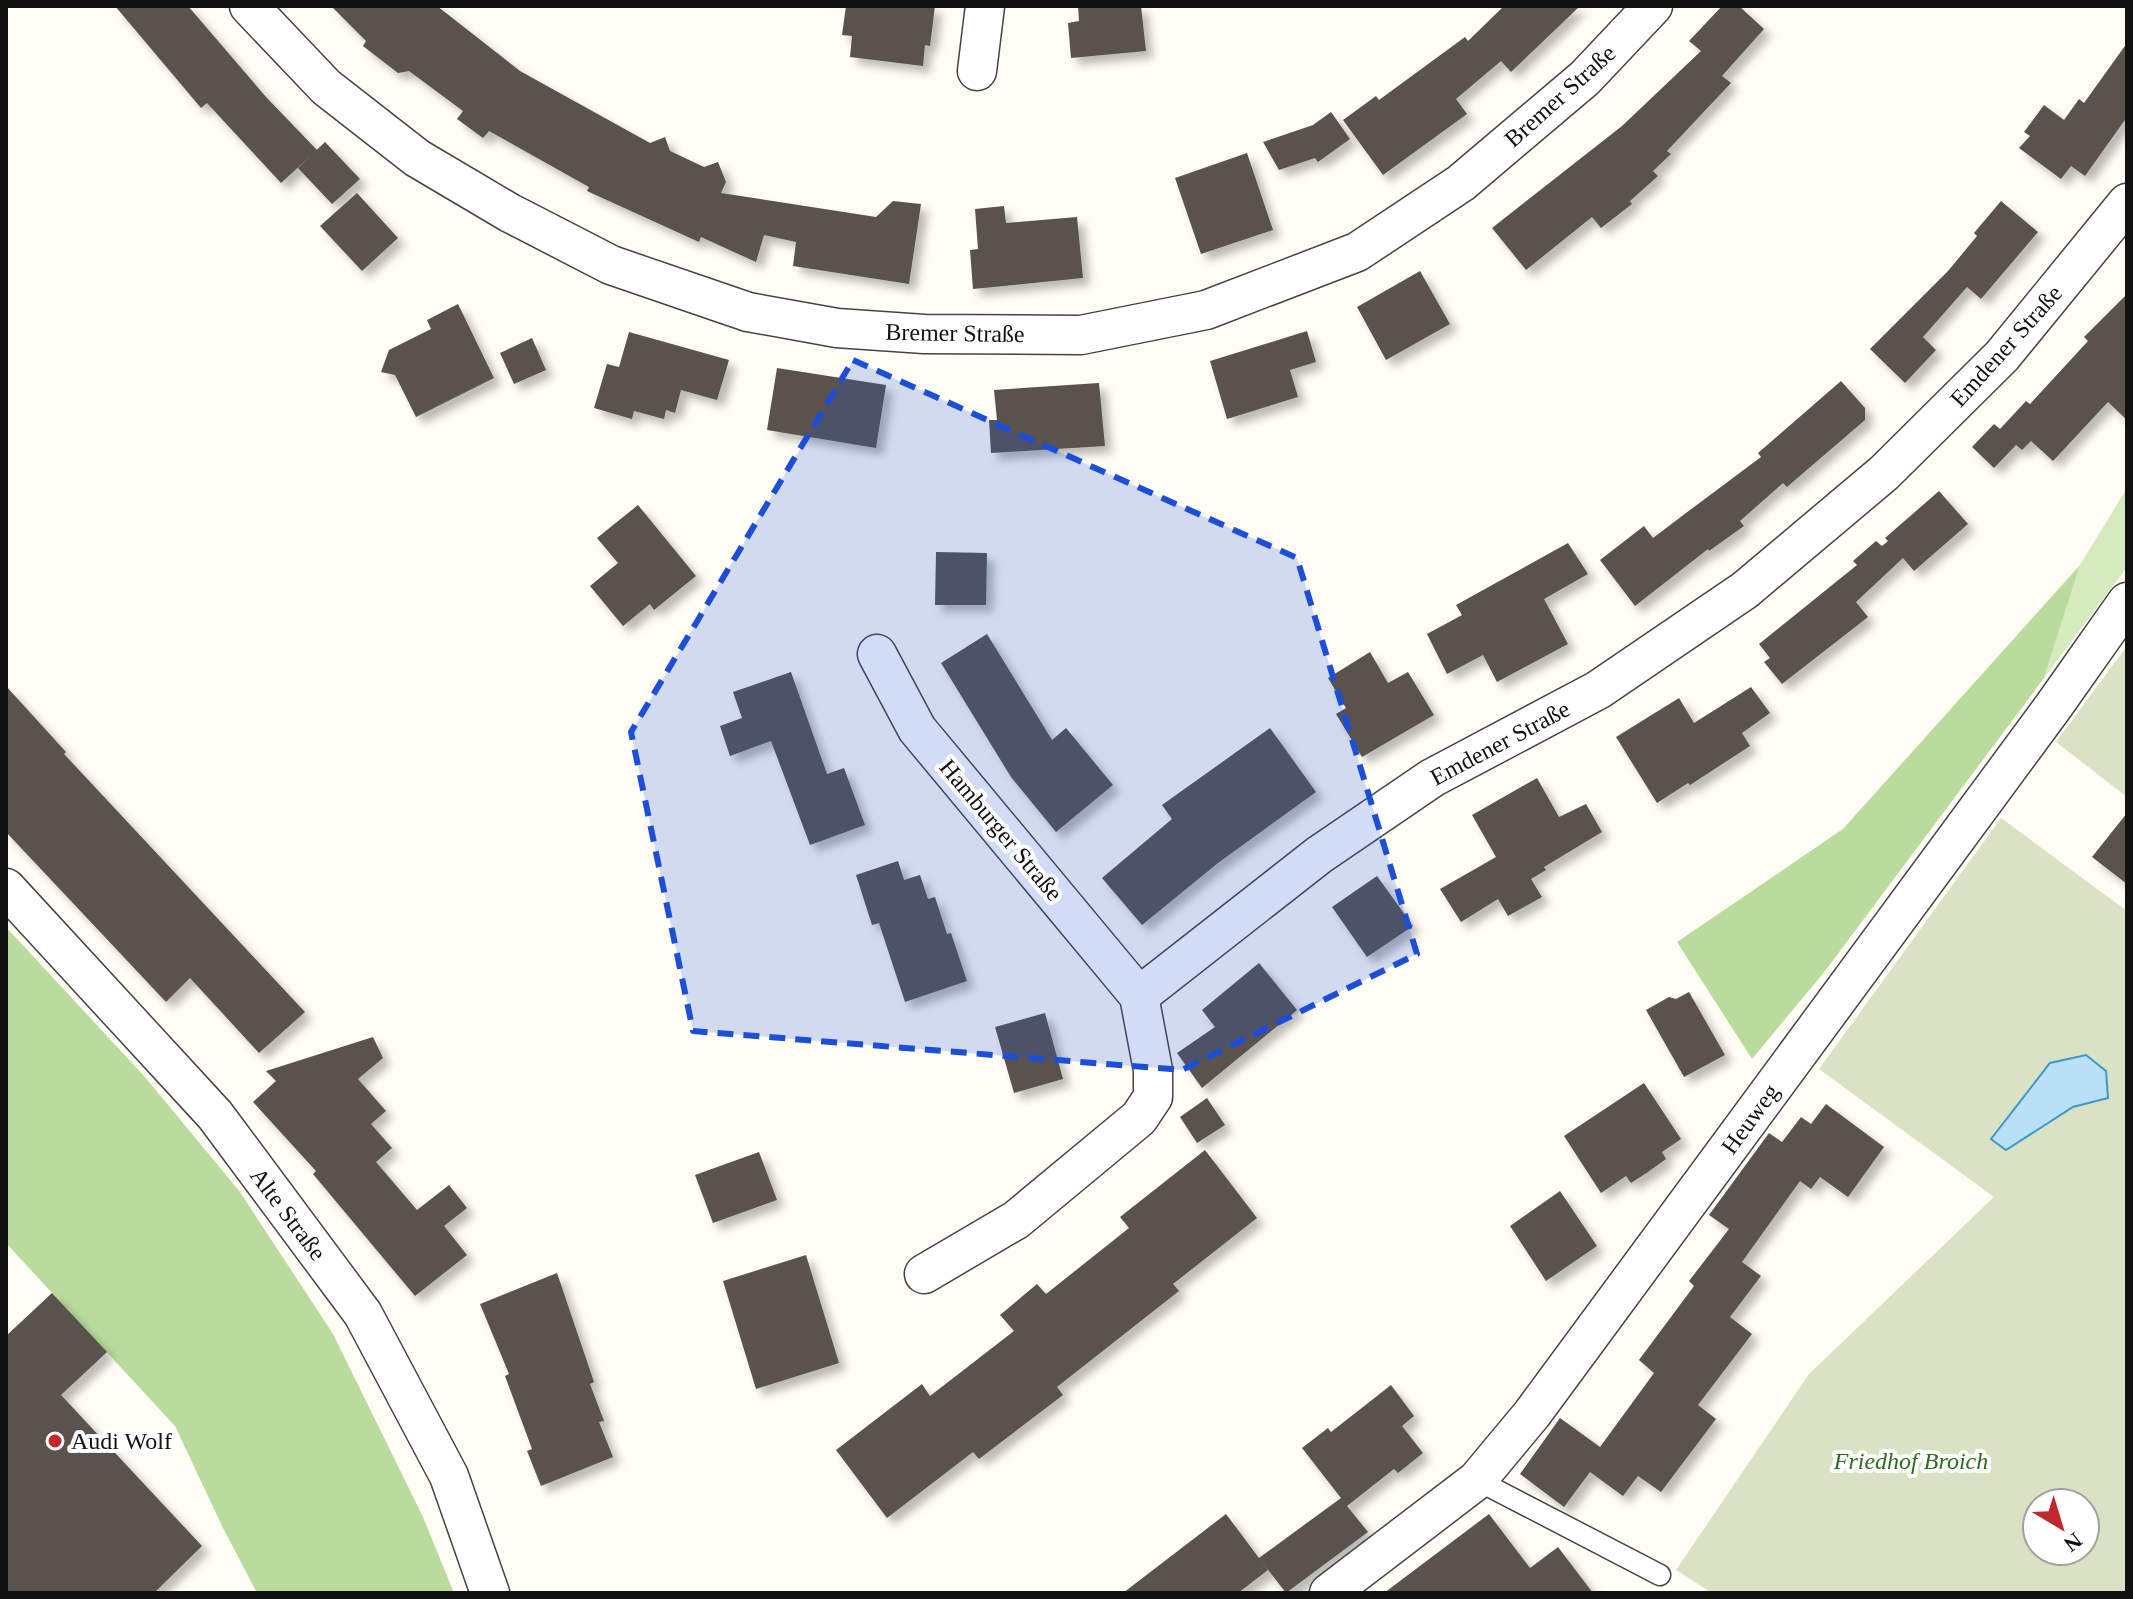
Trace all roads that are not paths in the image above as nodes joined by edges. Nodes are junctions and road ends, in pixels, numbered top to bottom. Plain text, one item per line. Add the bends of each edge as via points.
1 (249, 6) edge
2 (985, 6) edge
3 (1653, 6) edge
4 (977, 71) dead end
5 (2127, 203) edge
6 (2127, 602) edge
7 (877, 654) dead end
8 (6, 888) edge
9 (1139, 996) junction
10 (924, 1274) dead end
11 (1477, 1480) junction
12 (1660, 1575) dead end
13 (490, 1593) edge
14 (1329, 1593) edge

1 - 3 street, Bremer Straße via 326,87 417,158 611,265 748,312 837,328 1081,335 1206,310 1357,252 1472,174 1585,78
2 - 4 street
5 - 9 street, Emdener Straße via 2002,356 1884,473 1745,590 1598,690 1420,786 1319,855
6 - 11 street, Heuweg via 1663,1238
7 - 9 street, Hamburger Straße via 917,729
8 - 13 street, Alte Straße via 215,1115 363,1314 449,1476
9 - 10 street via 1153,1097 1139,1118 1016,1220
11 - 12 lane
11 - 14 street, Heuweg

